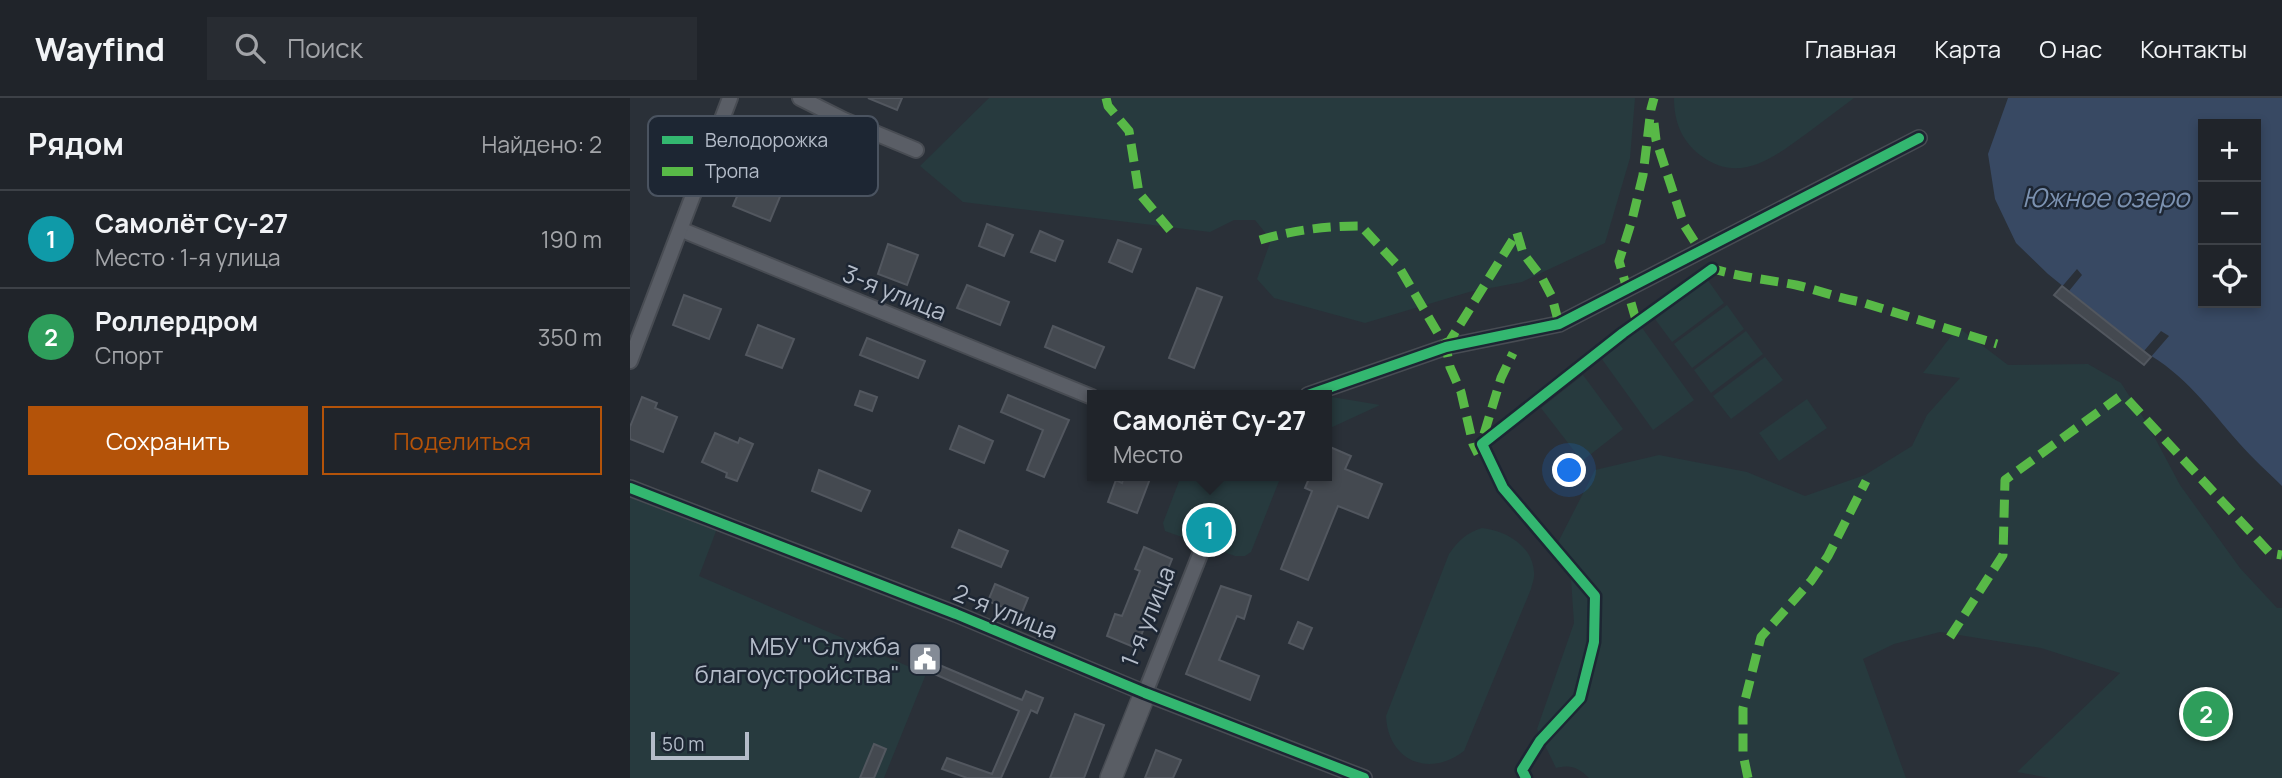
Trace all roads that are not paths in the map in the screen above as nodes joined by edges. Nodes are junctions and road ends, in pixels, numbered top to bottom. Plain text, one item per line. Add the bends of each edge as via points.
1 (730, 98) edge
2 (800, 98) edge
3 (723, 116) edge
4 (836, 116) edge
5 (878, 134) edge
6 (1919, 138) dead end
7 (916, 150) dead end
8 (694, 196) edge
9 (682, 230) junction
10 (630, 361) edge
11 (1322, 390) edge
12 (1087, 395) edge
13 (630, 488) edge
14 (1201, 552) dead end
15 (1145, 693) junction
16 (1111, 778) edge
17 (1364, 778) edge

1 - 3 street
2 - 4 street
5 - 7 street
6 - 11 street via 1559,324 1446,347
8 - 9 street
9 - 10 street
9 - 12 street, 3-я улица
13 - 15 street, 2-я улица
14 - 15 street, 1-я улица
15 - 16 street, 1-я улица
15 - 17 street, 2-я улица

